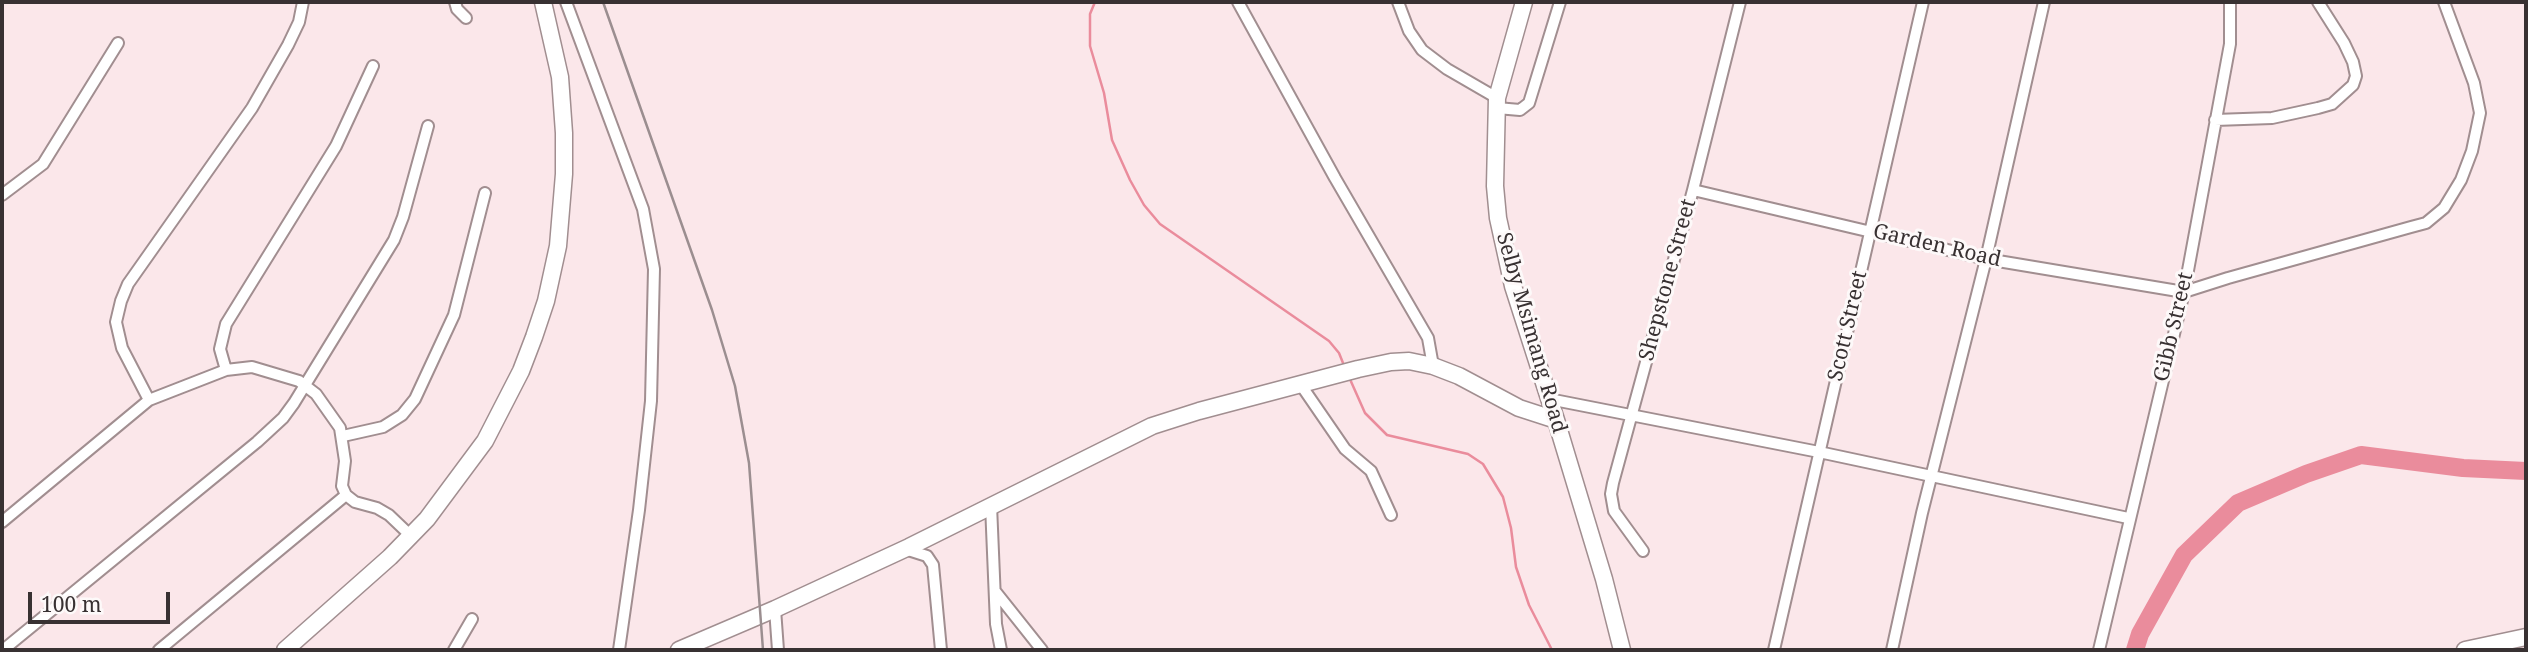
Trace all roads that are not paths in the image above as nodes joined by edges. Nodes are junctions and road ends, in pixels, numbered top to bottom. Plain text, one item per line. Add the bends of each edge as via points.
1 (303, 2) edge
2 (455, 2) edge
3 (543, 2) edge
4 (566, 2) edge
5 (1238, 2) edge
6 (1398, 2) edge
7 (1524, 2) edge
8 (1560, 2) edge
9 (1740, 2) edge
10 (1923, 2) edge
11 (2044, 2) edge
12 (2230, 2) edge
13 (2318, 2) edge
14 (2445, 2) edge
15 (466, 18) dead end
16 (118, 43) dead end
17 (373, 65) dead end
18 (1497, 103) junction
19 (2215, 120) junction
20 (428, 126) dead end
21 (1693, 190) junction
22 (485, 193) dead end
23 (2, 195) edge
24 (1870, 230) junction
25 (1986, 259) junction
26 (2183, 292) junction
27 (1433, 366) junction
28 (226, 370) junction
29 (1308, 383) junction
30 (305, 384) junction
31 (1549, 399) junction
32 (149, 400) junction
33 (1631, 414) junction
34 (1556, 420) junction
35 (343, 436) junction
36 (1819, 452) junction
37 (1931, 477) junction
38 (346, 495) junction
39 (991, 505) junction
40 (1391, 515) dead end
41 (2129, 519) junction
42 (2, 522) edge
43 (411, 536) junction
44 (905, 549) junction
45 (1643, 551) dead end
46 (1604, 579) junction
47 (995, 591) junction
48 (775, 610) junction
49 (472, 619) dead end
50 (2526, 637) edge
51 (3, 650) edge
52 (159, 650) edge
53 (285, 650) edge
54 (454, 650) edge
55 (619, 650) edge
56 (679, 650) edge
57 (778, 650) edge
58 (941, 650) edge
59 (1001, 650) edge
60 (1042, 650) edge
61 (1622, 650) edge
62 (1631, 650) edge
63 (1774, 650) edge
64 (1892, 650) edge
65 (2099, 650) edge
66 (2465, 650) edge

1 - 32 street via 299,22 252,108 128,284 121,301 116,322 122,348
2 - 15 street
3 - 43 street via 560,77 564,132 561,214 552,276 530,348 485,441
4 - 55 street via 643,209 654,269 651,401
5 - 27 street via 1428,338
6 - 18 street via 1422,50
7 - 18 street, Selby Msimang Road
8 - 18 street via 1529,103 1520,110
9 - 21 street, Shepstone Street
10 - 24 street, Scott Street
11 - 25 street
12 - 19 street, Gibb Street via 2230,44
13 - 19 street via 2353,62 2353,85 2332,104 2318,108 2272,118
14 - 26 street via 2480,113 2472,151 2444,208 2426,223
16 - 23 street via 39,169
17 - 28 street via 336,146 226,324 220,349
18 - 31 street, Selby Msimang Road via 1495,186 1500,231
19 - 26 street, Gibb Street
20 - 30 street via 394,240
21 - 24 street, Garden Road
21 - 33 street, Shepstone Street
22 - 35 street via 454,316 415,399 383,427
24 - 25 street, Garden Road
24 - 36 street, Scott Street
25 - 26 street, Garden Road
25 - 37 street
26 - 41 street, Gibb Street
27 - 29 street via 1409,361 1375,364
27 - 34 street via 1519,408
28 - 30 street via 264,369
28 - 32 street
29 - 39 street via 1152,426
29 - 40 street via 1345,449 1371,471
30 - 35 street via 337,420
30 - 51 street via 265,436
31 - 33 street
31 - 34 street, Selby Msimang Road
32 - 42 street
33 - 36 street
33 - 45 street, Shepstone Street via 1611,494 1618,517
34 - 46 street, Selby Msimang Road
35 - 38 street via 342,486
36 - 37 street
36 - 63 street, Scott Street
37 - 41 street
37 - 64 street
38 - 43 street via 390,515
38 - 52 street
39 - 44 street
39 - 47 street
41 - 65 street, Gibb Street
43 - 53 street
44 - 48 street
44 - 58 street via 927,556 933,565
46 - 61 street, Selby Msimang Road
46 - 62 street, Selby Msimang Road
47 - 59 street
47 - 60 street
48 - 56 street
48 - 57 street
49 - 54 street
50 - 66 street

